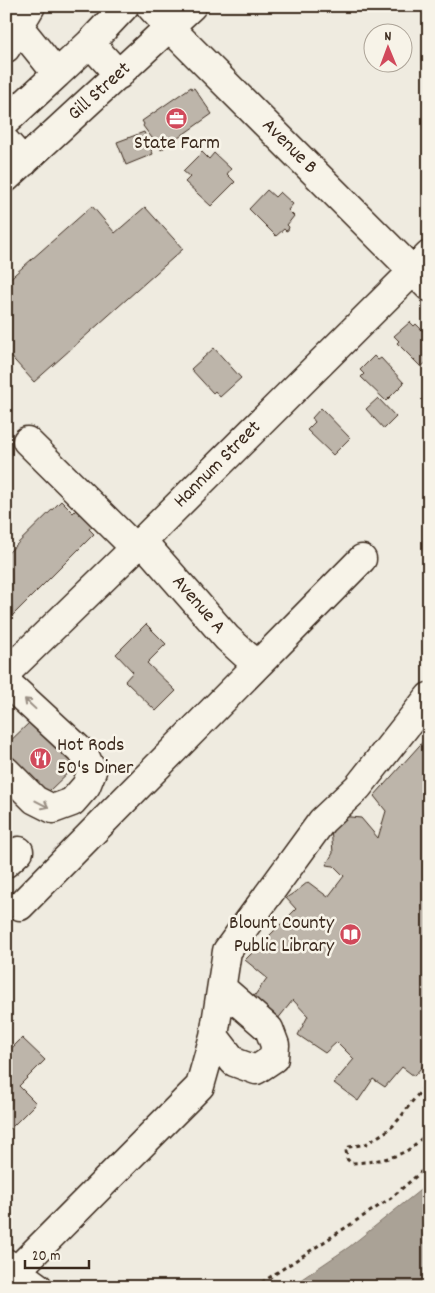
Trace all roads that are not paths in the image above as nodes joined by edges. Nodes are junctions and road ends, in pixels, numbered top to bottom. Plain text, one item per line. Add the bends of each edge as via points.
1 (192, 6) edge
2 (137, 7) edge
3 (19, 27) edge
4 (170, 28) junction
5 (90, 43) junction
6 (56, 74) junction
7 (119, 75) junction
8 (6, 121) edge
9 (12, 161) edge
10 (424, 271) edge
11 (27, 441) dead end
12 (138, 544) junction
13 (362, 559) dead end
14 (257, 665) junction
15 (6, 673) edge
16 (6, 682) edge
17 (429, 698) edge
18 (6, 771) edge
19 (20, 906) dead end
20 (222, 988) junction
21 (214, 1036) junction
22 (20, 1274) edge

1 - 4 street, Gill Street
2 - 4 street, Avenue B
2 - 5 street
3 - 6 street
4 - 7 street, Gill Street
4 - 10 street, Avenue B
5 - 6 street
5 - 7 street
6 - 8 street
7 - 9 street, Gill Street
10 - 12 street, Hannum Street
11 - 12 street, Avenue A
12 - 14 street, Avenue A
12 - 15 street, Hannum Street
13 - 14 street
14 - 19 street
18 -> 16 street via 35,800 53,809 72,802 86,786 92,771 84,754
17 - 20 street via 358,787 322,821 228,951
20 - 21 street
20 - 21 street via 269,1030 275,1045 274,1058 256,1070 234,1062
21 - 22 street via 200,1086

